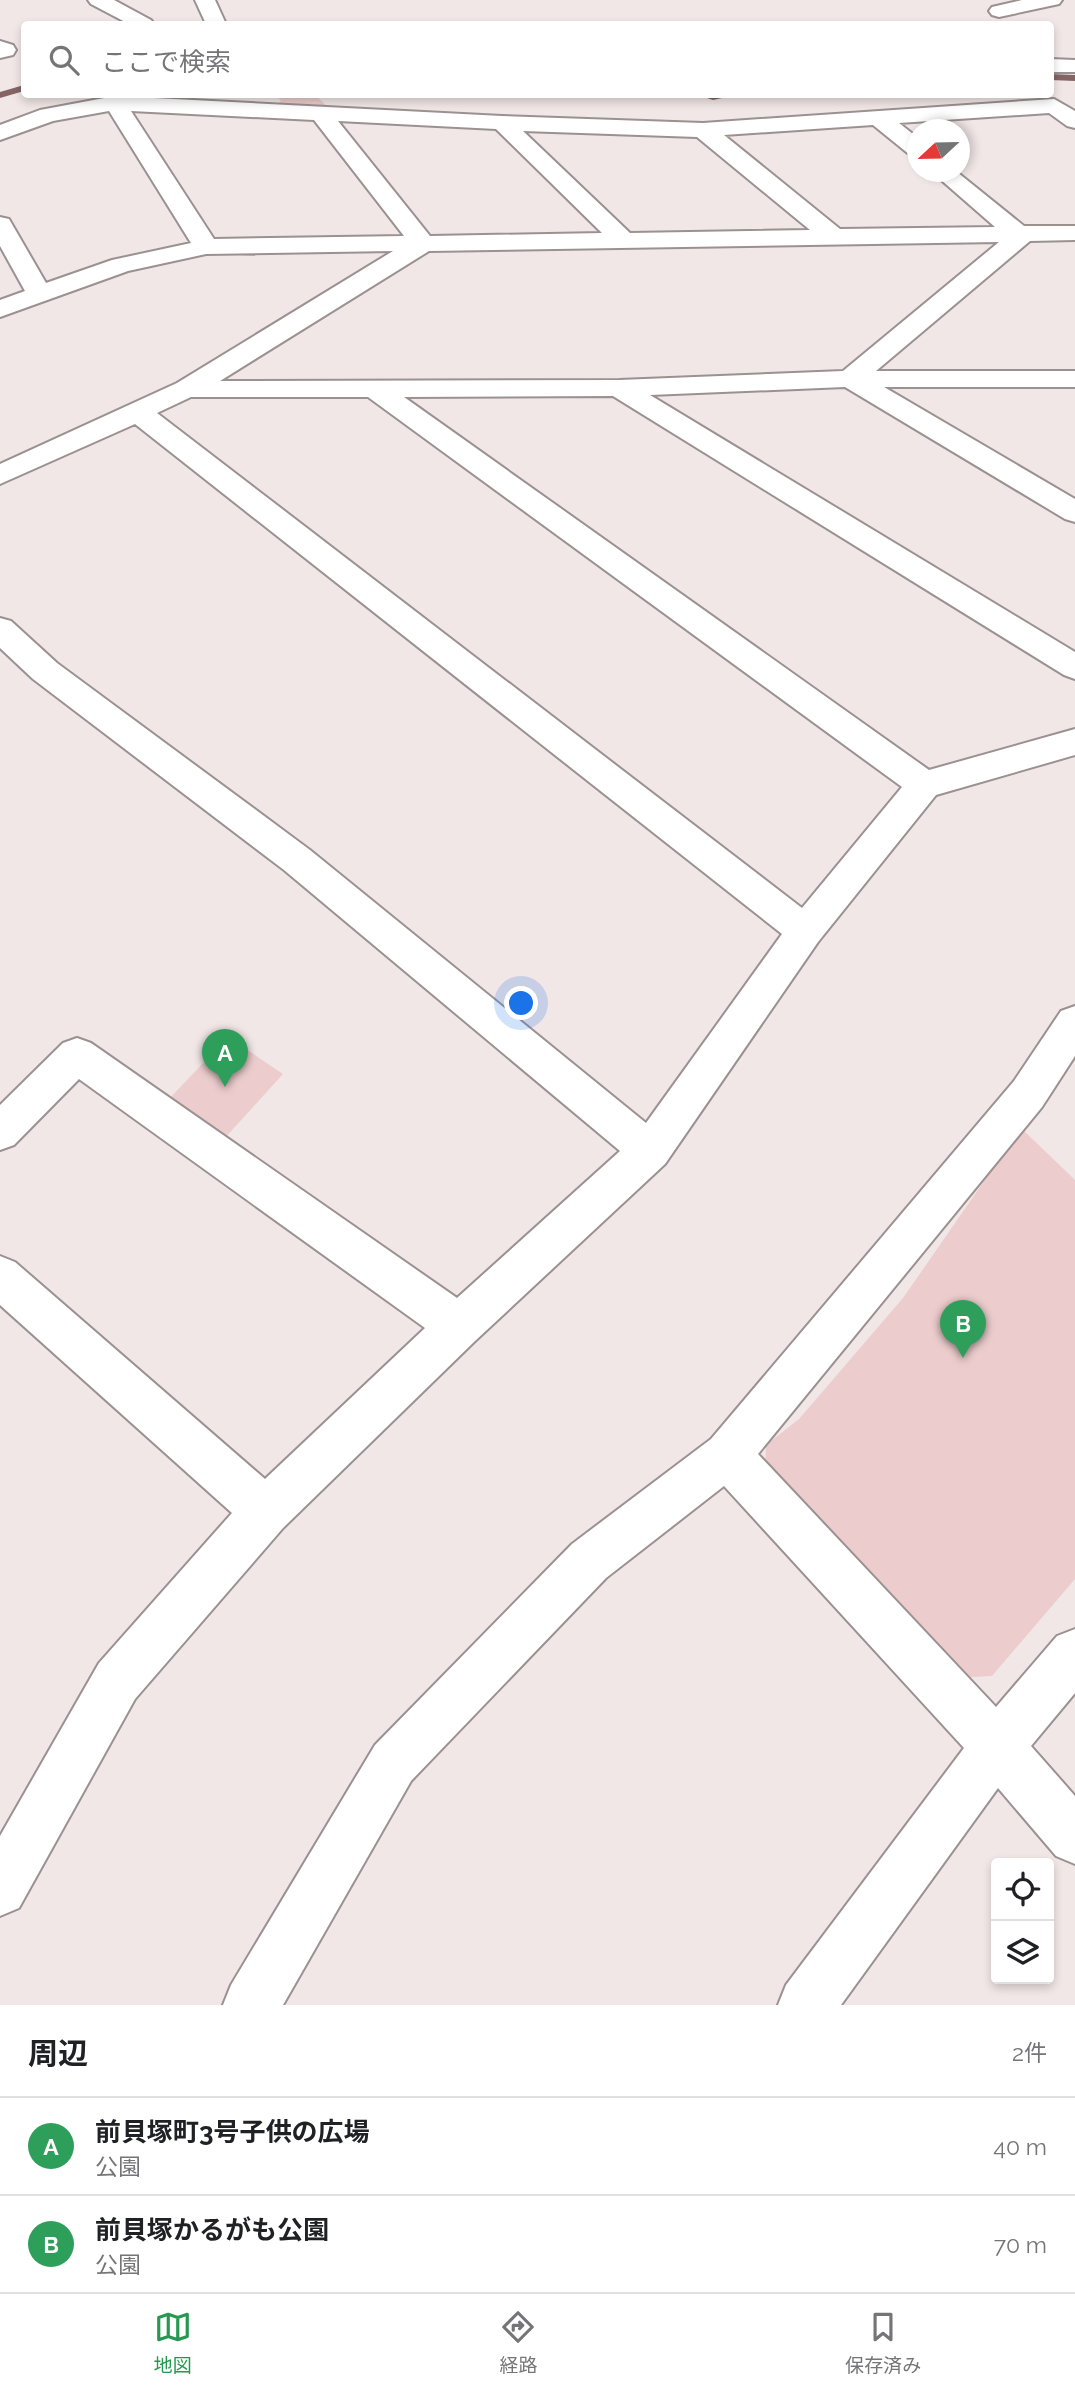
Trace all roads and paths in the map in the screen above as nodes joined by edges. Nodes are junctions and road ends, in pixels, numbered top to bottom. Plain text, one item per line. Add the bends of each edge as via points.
1 (98, 0) edge
2 (205, 0) edge
3 (1057, 3) edge
4 (999, 11) dead end
5 (138, 21) edge
6 (215, 21) edge
7 (1054, 65) edge
8 (1075, 66) edge
9 (115, 103) junction
10 (320, 113) junction
11 (878, 118) junction
12 (1075, 121) edge
13 (502, 123) junction
14 (703, 130) junction
15 (0, 133) edge
16 (907, 141) edge
17 (955, 182) edge
18 (0, 224) edge
19 (1075, 233) edge
20 (833, 236) junction
21 (1021, 236) junction
22 (623, 240) junction
23 (423, 244) junction
24 (206, 247) junction
25 (39, 293) junction
26 (0, 309) edge
27 (850, 379) junction
28 (1075, 379) edge
29 (374, 388) junction
30 (619, 388) junction
31 (187, 389) junction
32 (138, 412) junction
33 (0, 475) edge
34 (1075, 512) edge
35 (0, 629) edge
36 (1075, 667) edge
37 (1075, 742) edge
38 (924, 785) junction
39 (805, 931) junction
40 (1075, 1023) edge
41 (0, 1132) edge
42 (650, 1151) junction
43 (0, 1277) edge
44 (459, 1326) junction
45 (727, 1455) junction
46 (266, 1511) junction
47 (1075, 1654) edge
48 (997, 1746) junction
49 (1075, 1837) edge
50 (0, 1889) edge
51 (251, 2005) edge
52 (806, 2005) edge

1 - 5 street
2 - 6 street
3 - 4 street
7 - 8 street
9 - 10 street
9 - 15 street via 48,115
9 - 24 street
10 - 13 street
10 - 23 street
11 - 12 street via 1054,106
11 - 14 street
11 - 16 street
13 - 14 street
13 - 22 street
14 - 20 street
17 - 21 street
18 - 25 street
19 - 21 street
20 - 21 street
20 - 22 street
21 - 27 street
22 - 23 street
23 - 24 street
23 - 31 street
24 - 25 street via 121,265
25 - 26 street
27 - 28 street
27 - 30 street
27 - 34 street
29 - 30 street
29 - 31 street
29 - 38 street
30 - 36 street
31 - 32 street
32 - 33 street
32 - 39 street
35 - 42 street via 45,671 297,860
37 - 38 street
38 - 39 street
39 - 42 street
40 - 45 street via 1028,1094
41 - 44 street via 77,1055
42 - 44 street
43 - 46 street
44 - 46 street
45 - 48 street
45 - 51 street via 589,1560 393,1763
46 - 50 street via 117,1681
47 - 48 street
48 - 49 street
48 - 52 street

